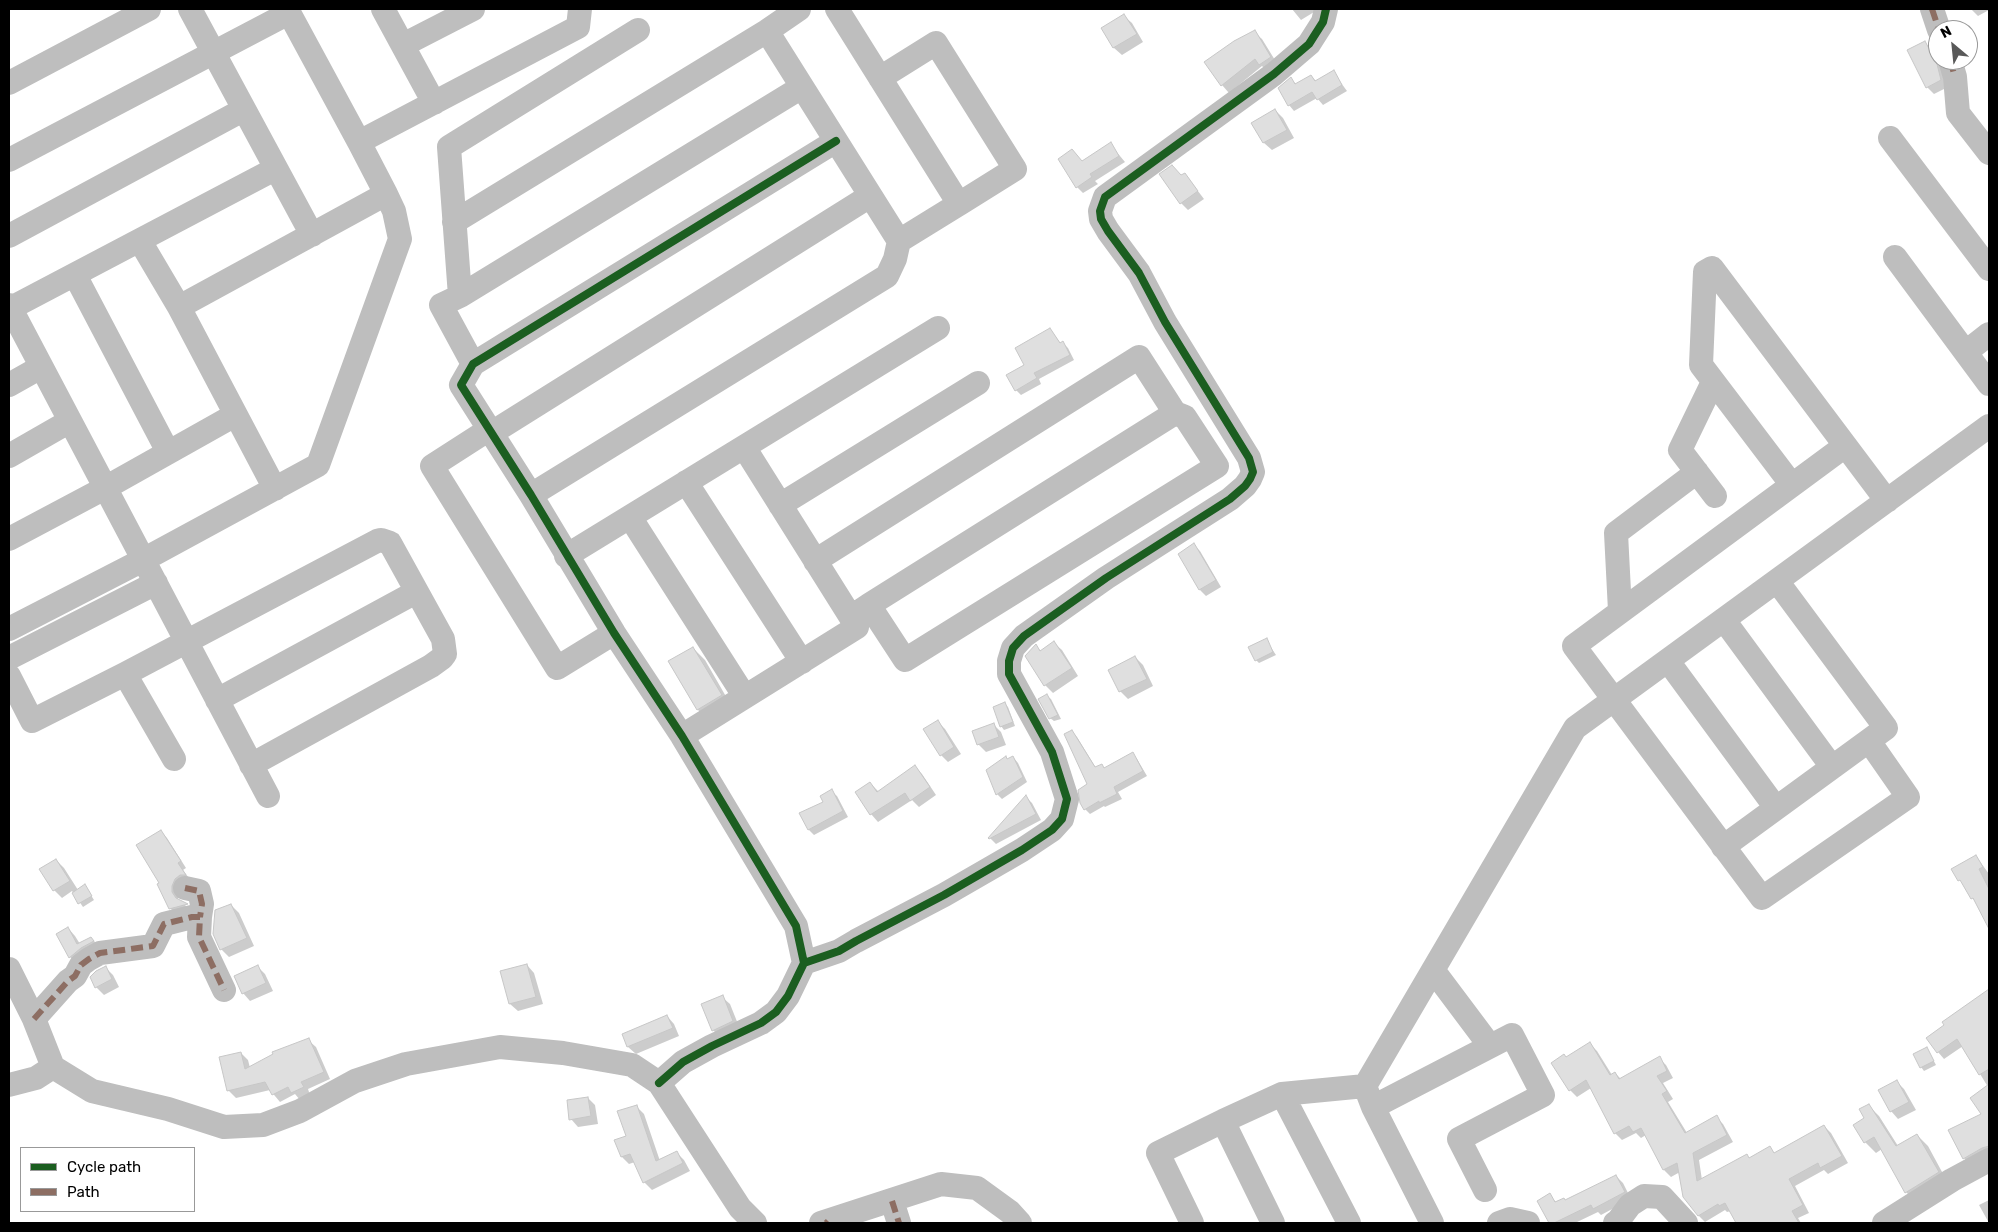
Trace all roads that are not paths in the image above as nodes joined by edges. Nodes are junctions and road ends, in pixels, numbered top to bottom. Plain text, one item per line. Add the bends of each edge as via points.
1 (149, 9) edge
2 (190, 9) edge
3 (383, 9) edge
4 (473, 9) edge
5 (580, 9) edge
6 (799, 9) edge
7 (837, 9) edge
8 (1326, 9) edge
9 (288, 11) edge
10 (638, 30) dead end
11 (767, 31) junction
12 (403, 45) junction
13 (213, 53) junction
14 (1953, 70) edge
15 (880, 78) junction
16 (9, 83) edge
17 (802, 87) junction
18 (434, 103) junction
19 (243, 110) junction
20 (1890, 138) dead end
21 (836, 141) junction
22 (359, 142) junction
23 (1989, 153) edge
24 (9, 160) edge
25 (275, 170) junction
26 (386, 194) junction
27 (870, 196) junction
28 (959, 204) junction
29 (454, 222) junction
30 (312, 235) junction
31 (9, 236) edge
32 (899, 241) junction
33 (140, 242) junction
34 (1895, 257) dead end
35 (1989, 269) edge
36 (75, 275) junction
37 (460, 296) junction
38 (9, 307) edge
39 (179, 307) junction
40 (938, 328) dead end
41 (1989, 334) edge
42 (1966, 352) junction
43 (474, 364) junction
44 (41, 366) junction
45 (1713, 382) junction
46 (978, 383) dead end
47 (1989, 384) edge
48 (9, 385) edge
49 (1175, 413) junction
50 (235, 415) junction
51 (70, 421) junction
52 (1989, 426) edge
53 (489, 432) junction
54 (1845, 446) junction
55 (744, 447) junction
56 (168, 452) junction
57 (9, 456) edge
58 (1697, 472) junction
59 (686, 482) junction
60 (1792, 485) junction
61 (105, 488) junction
62 (275, 490) junction
63 (531, 495) junction
64 (1716, 496) dead end
65 (1887, 501) junction
66 (780, 505) junction
67 (630, 517) junction
68 (9, 539) edge
69 (566, 556) junction
70 (143, 560) junction
71 (815, 561) junction
72 (1777, 581) junction
73 (156, 583) junction
74 (416, 592) junction
75 (860, 611) junction
76 (1620, 611) junction
77 (1724, 620) junction
78 (9, 629) edge
79 (614, 633) junction
80 (186, 641) junction
81 (9, 658) edge
82 (1668, 661) junction
83 (802, 662) junction
84 (125, 674) junction
85 (9, 676) edge
86 (744, 697) junction
87 (217, 700) junction
88 (1614, 700) junction
89 (682, 736) junction
90 (1869, 741) junction
91 (174, 759) dead end
92 (251, 765) junction
93 (1832, 767) junction
94 (268, 796) dead end
95 (1776, 808) junction
96 (1723, 847) junction
97 (185, 888) dead end
98 (200, 917) junction
99 (804, 963) junction
100 (9, 969) edge
101 (1433, 970) junction
102 (224, 990) dead end
103 (34, 1019) junction
104 (1490, 1046) junction
105 (53, 1067) junction
106 (660, 1084) junction
107 (9, 1085) edge
108 (1282, 1094) junction
109 (1369, 1096) junction
110 (1222, 1120) junction
111 (1989, 1160) edge
112 (1485, 1190) dead end
113 (892, 1201) junction
114 (825, 1222) edge
115 (755, 1223) edge
116 (899, 1223) edge
117 (1020, 1223) edge
118 (1192, 1223) edge
119 (1273, 1223) edge
120 (1349, 1223) edge
121 (1432, 1223) edge
122 (1499, 1223) edge
123 (1528, 1223) edge
124 (1615, 1223) edge
125 (1686, 1223) edge
126 (1884, 1223) edge

1 - 16 street
2 - 13 street
3 - 12 street
4 - 12 street
5 - 18 street via 578,27
6 - 11 street
7 - 15 street
8 - 99 street via 1323,22 1308,44 1274,74 1105,197 1101,204 1101,219 1139,273 1164,322 1252,464 1250,479 1230,498 1106,578 1024,636 1013,648 1009,674 1052,752 1067,799 1062,819 1052,830 944,896 839,951
9 - 13 street
9 - 22 street
10 - 29 street via 450,146
11 - 17 street
11 - 29 street
12 - 18 street
13 - 19 street
13 - 24 street
14 - 23 street via 1958,113
15 - 28 street
15 - 28 street via 936,43 1015,169
17 - 21 street
17 - 37 street
18 - 22 street
19 - 25 street
19 - 31 street
20 - 35 street
21 - 27 street
21 - 43 street
22 - 26 street
25 - 30 street
25 - 33 street
26 - 30 street
26 - 62 street via 394,211 400,239 318,465
27 - 32 street
27 - 53 street
28 - 32 street
29 - 37 street
30 - 39 street
32 - 63 street via 887,276
33 - 36 street
33 - 39 street
34 - 42 street
36 - 38 street
36 - 56 street
37 - 43 street via 442,305
38 - 44 street
39 - 50 street
40 - 55 street
41 - 42 street
42 - 47 street
43 - 53 street via 461,385
44 - 48 street
44 - 51 street
45 - 54 street via 1701,365 1705,272 1712,268
45 - 58 street via 1680,450
45 - 60 street
46 - 66 street
49 - 71 street via 1139,357
49 - 75 street
49 - 75 street via 1185,417 1217,466 905,660
50 - 56 street
50 - 62 street
51 - 57 street
51 - 61 street
52 - 65 street
53 - 63 street
53 - 79 street via 432,466 557,668
54 - 60 street
54 - 65 street
55 - 59 street
55 - 66 street
56 - 61 street
58 - 64 street
58 - 76 street via 1616,533
59 - 67 street
59 - 83 street
60 - 76 street
61 - 68 street
61 - 70 street
62 - 70 street
63 - 69 street
65 - 72 street
66 - 71 street
67 - 69 street
67 - 86 street
69 - 79 street
70 - 73 street
70 - 78 street
71 - 75 street
72 - 77 street
72 - 90 street via 1886,728
73 - 80 street
73 - 81 street
74 - 80 street via 393,546 381,540
74 - 87 street
74 - 92 street via 443,639 445,650 442,658
75 - 83 street via 857,627
76 - 88 street via 1574,646
77 - 82 street
77 - 93 street
79 - 89 street
80 - 84 street
80 - 87 street
82 - 88 street
82 - 95 street
83 - 86 street
84 - 85 street via 32,721
84 - 91 street
86 - 89 street
87 - 92 street
88 - 96 street
88 - 101 street via 1576,728
89 - 99 street via 796,926
90 - 93 street
90 - 96 street via 1908,797 1762,898
92 - 94 street
93 - 95 street
95 - 96 street
97 - 98 street via 199,891
98 - 102 street via 199,937
98 - 103 street via 164,924 153,946 100,953 88,959
99 - 106 street via 776,1012 761,1023 683,1062
100 - 103 street
101 - 104 street
101 - 109 street
103 - 105 street
104 - 109 street
104 - 112 street via 1512,1035 1543,1095 1459,1139
105 - 106 street via 92,1091 224,1127 264,1125 300,1111 355,1081 406,1064 500,1047 632,1065
105 - 107 street via 36,1078
106 - 115 street via 740,1208
108 - 109 street
108 - 110 street
108 - 120 street
109 - 121 street
110 - 118 street via 1158,1153
110 - 119 street
111 - 126 street
113 - 114 street
113 - 116 street
113 - 117 street via 941,1184 976,1188
122 - 123 street via 1510,1219
124 - 125 street via 1630,1205 1644,1196 1662,1197

